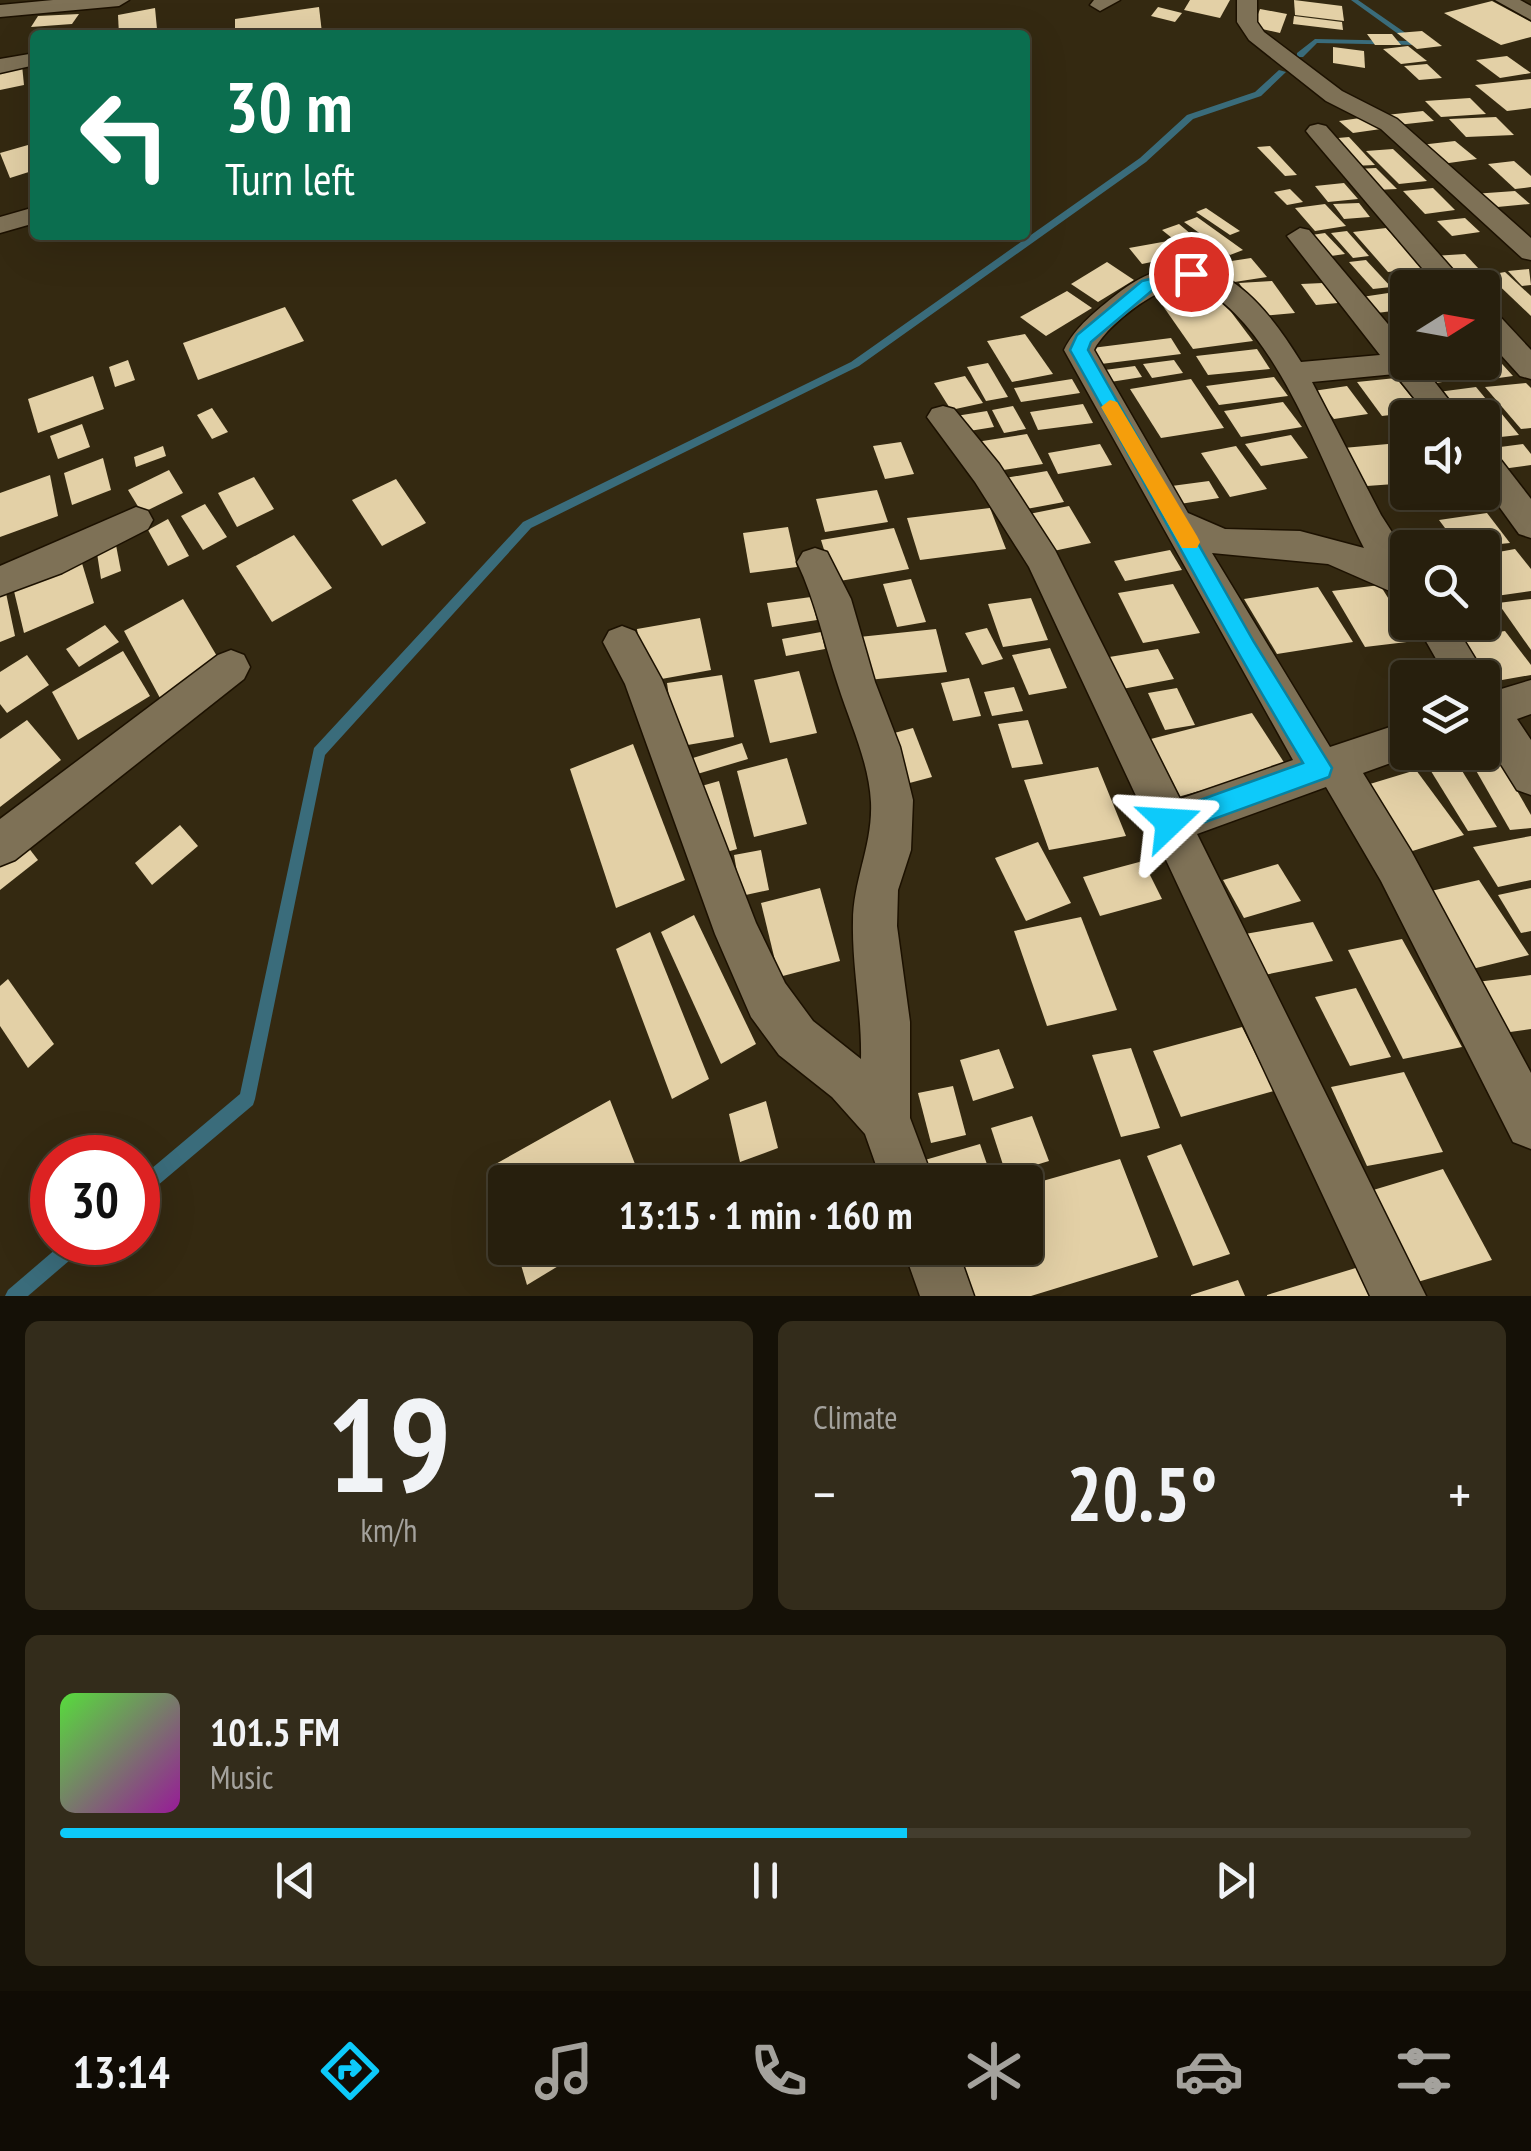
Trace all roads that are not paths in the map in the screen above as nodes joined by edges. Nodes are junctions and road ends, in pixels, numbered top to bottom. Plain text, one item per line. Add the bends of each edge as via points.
1 (119, 0) edge
2 (1247, 0) edge
3 (1505, 0) edge
4 (0, 10) edge
5 (1529, 11) edge
6 (30, 60) edge
7 (0, 66) edge
8 (1318, 131) dead end
9 (30, 216) edge
10 (0, 225) edge
11 (1300, 236) dead end
12 (1531, 252) edge
13 (1439, 270) edge
14 (1500, 335) edge
15 (1390, 348) edge
16 (1390, 363) edge
17 (1531, 369) edge
18 (1294, 373) junction
19 (1416, 380) edge
20 (1433, 400) edge
21 (943, 417) dead end
22 (1500, 483) edge
23 (136, 520) dead end
24 (1179, 522) junction
25 (1531, 525) edge
26 (1390, 561) edge
27 (815, 562) dead end
28 (1390, 575) edge
29 (0, 582) edge
30 (622, 642) dead end
31 (231, 667) dead end
32 (1531, 696) edge
33 (1500, 698) edge
34 (1500, 729) edge
35 (1390, 745) edge
36 (1328, 766) junction
37 (1531, 776) edge
38 (1170, 822) junction
39 (0, 845) edge
40 (885, 1118) junction
41 (1531, 1124) edge
42 (902, 1165) edge
43 (936, 1265) edge
44 (947, 1296) edge
45 (1400, 1296) edge

1 - 4 street
2 - 12 street via 1247,22 1256,36 1334,96 1389,124
3 - 5 street
6 - 7 street
8 - 13 street
9 - 10 street
11 - 15 street
14 - 17 street
16 - 18 street
18 - 24 street via 1226,288 1191,274 1148,285 1084,339 1084,362
18 - 26 street
19 - 20 street
21 - 38 street via 1043,560
22 - 25 street
23 - 29 street
24 - 28 street via 1221,544 1343,553
24 - 36 street via 1246,649
27 - 40 street via 833,599 892,800 890,850 876,890 874,926 886,1022
30 - 40 street via 643,680 768,1000 796,1038
31 - 39 street
32 - 33 street
34 - 37 street
35 - 36 street
36 - 38 street
36 - 41 street via 1396,866
38 - 45 street
40 - 42 street
43 - 44 street

